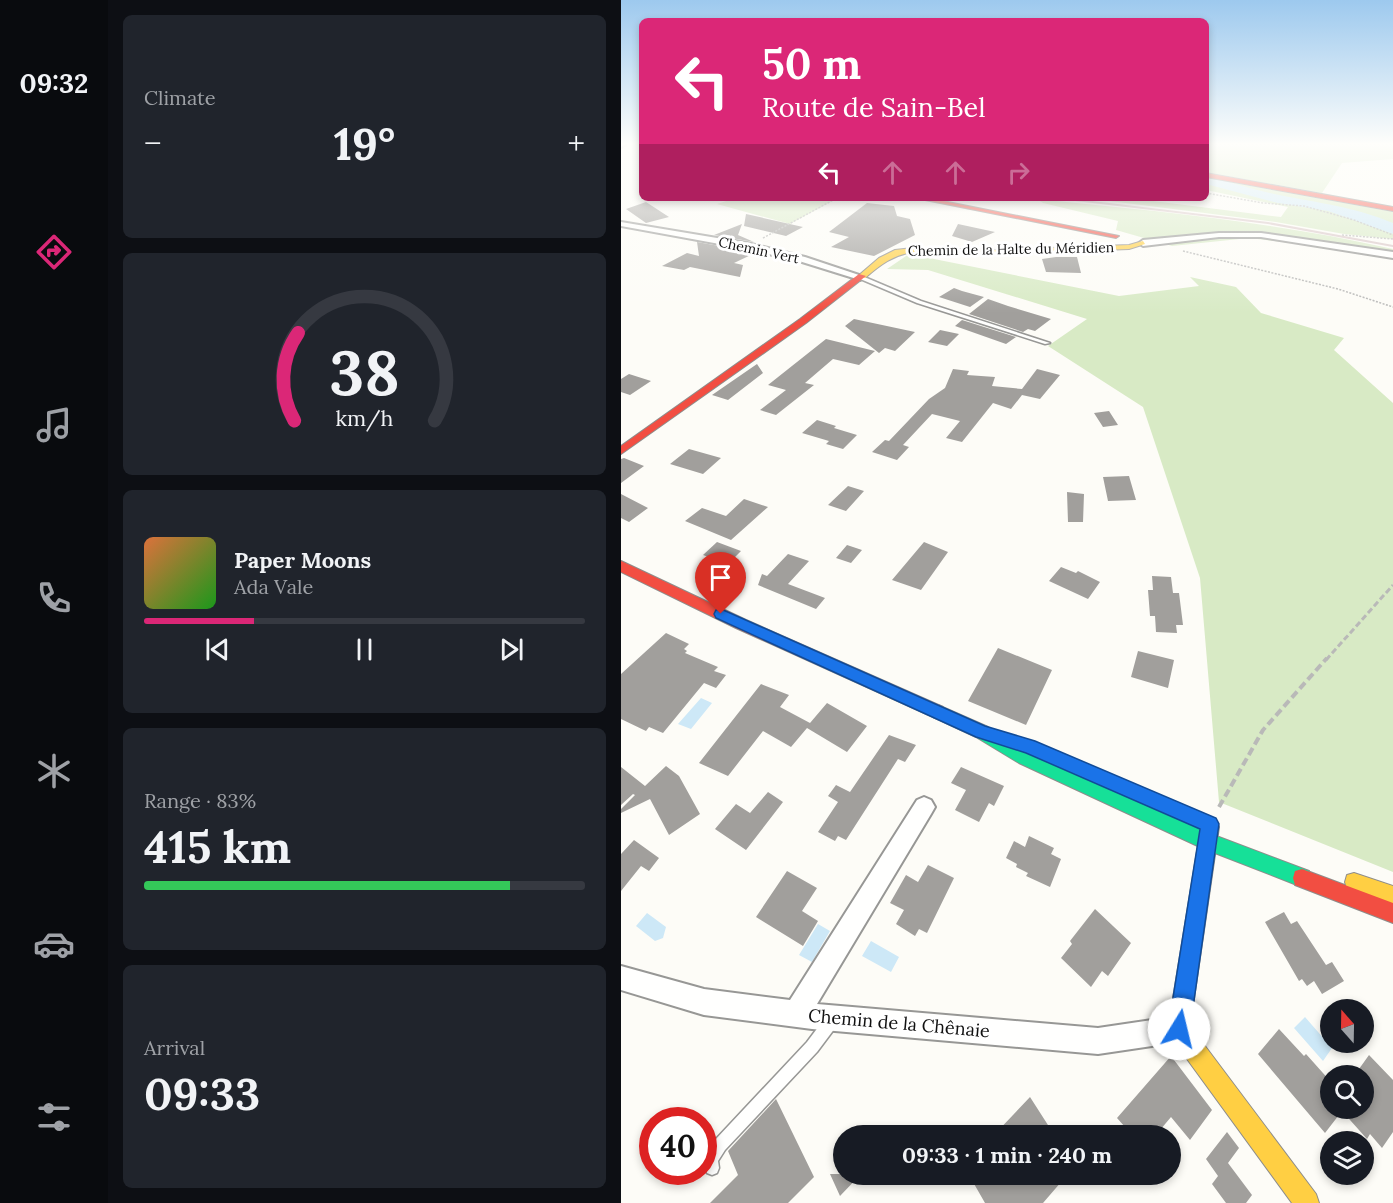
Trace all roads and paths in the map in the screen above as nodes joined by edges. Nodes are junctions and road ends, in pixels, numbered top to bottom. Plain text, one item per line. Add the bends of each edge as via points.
1 (1247, 200) edge
2 (1344, 200) edge
3 (831, 201) edge
4 (932, 201) edge
5 (1393, 209) edge
6 (621, 224) edge
7 (1393, 236) edge
8 (761, 239) dead end
9 (1143, 243) junction
10 (1393, 255) edge
11 (860, 277) junction
12 (1393, 307) edge
13 (1047, 343) dead end
14 (621, 451) edge
15 (621, 566) edge
16 (1393, 585) edge
17 (982, 732) junction
18 (1108, 780) dead end
19 (924, 807) dead end
20 (1210, 824) joint
21 (1208, 842) junction
22 (1297, 861) dead end
23 (1393, 895) edge
24 (1393, 913) edge
25 (621, 978) edge
26 (796, 1014) junction
27 (834, 1018) junction
28 (1179, 1029) junction
29 (717, 1150) edge
30 (1307, 1203) edge

1 - 7 path via 1304,206 1355,220
2 - 5 street
3 - 8 path
4 - 9 street via 1135,238
6 - 11 street, Chemin Vert via 769,251
9 - 10 street, Chemin de la Halte du Méridien via 1261,235
9 - 11 street, Chemin de la Halte du Méridien via 1129,247 997,252 906,250 889,256
9 - 12 path via 1268,271
11 - 13 lane via 919,302
11 - 14 street, Chemin de la Halte du Méridien via 815,314
15 - 17 street
16 - 20 path via 1263,729
17 - 18 street
17 - 21 street via 1025,758
19 - 26 street
20 - 21 street
21 - 24 street
21 - 28 street
22 - 23 street
25 - 26 street, Chemin de la Chênaie via 704,1002
26 - 27 street, Chemin de la Chênaie
27 - 28 street, Chemin de la Chênaie via 1098,1041
27 - 29 lane
28 - 30 street

